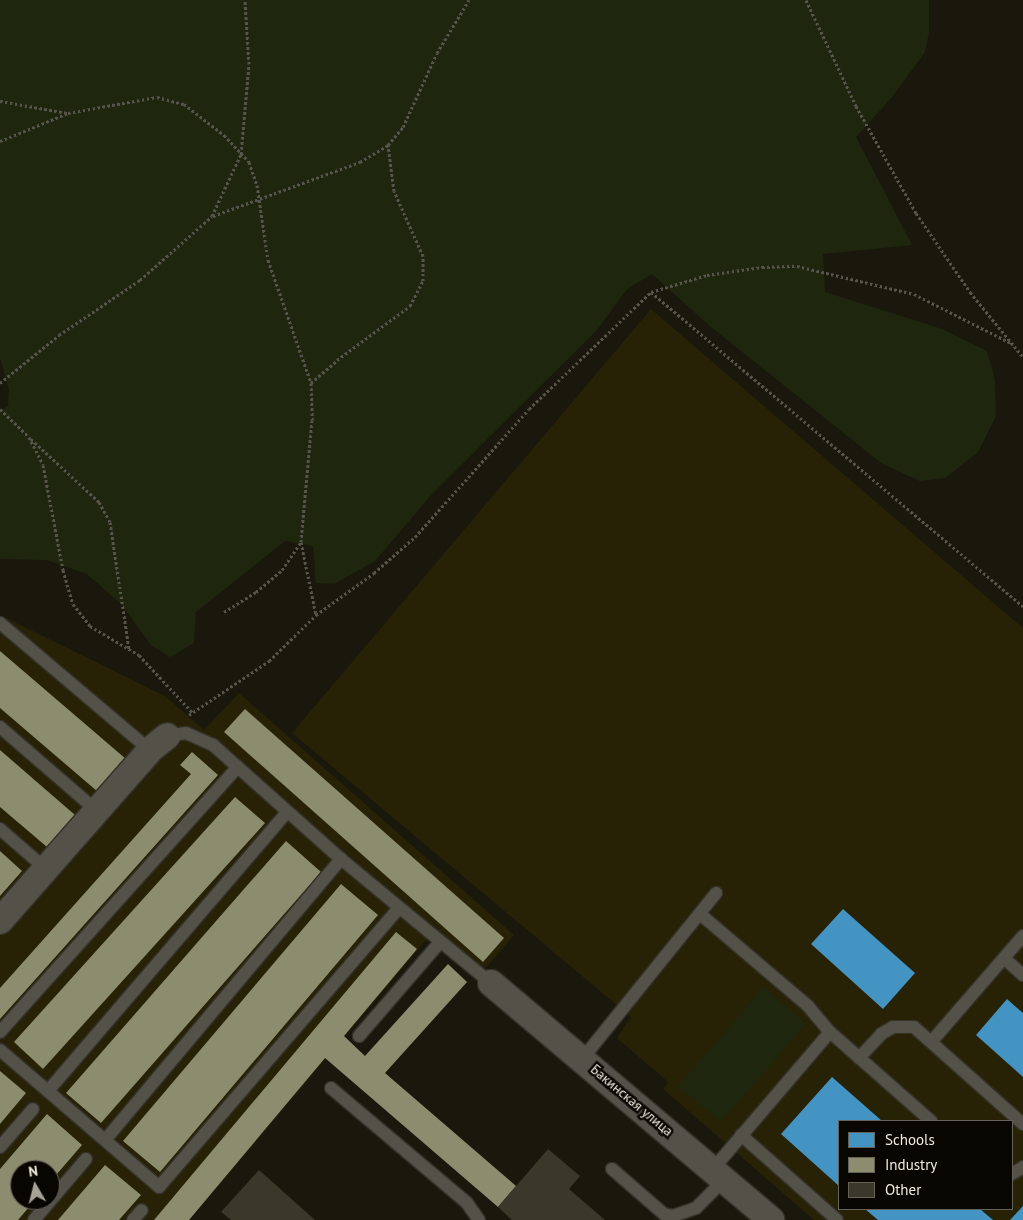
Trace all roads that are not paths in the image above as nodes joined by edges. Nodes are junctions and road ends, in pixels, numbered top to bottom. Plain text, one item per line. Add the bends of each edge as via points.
1 (0, 623) edge
2 (0, 727) edge
3 (159, 743) junction
4 (238, 767) junction
5 (97, 810) junction
6 (286, 812) junction
7 (0, 829) edge
8 (341, 859) junction
9 (46, 869) junction
10 (716, 894) dead end
11 (399, 908) junction
12 (700, 914) junction
13 (0, 921) edge
14 (1023, 936) edge
15 (440, 942) junction
16 (1005, 959) junction
17 (1023, 975) edge
18 (491, 983) joint
19 (0, 1032) edge
20 (830, 1032) junction
21 (359, 1036) dead end
22 (932, 1041) junction
23 (0, 1050) edge
24 (583, 1058) junction
25 (859, 1058) junction
26 (330, 1088) dead end
27 (48, 1091) junction
28 (32, 1108) dead end
29 (930, 1120) edge
30 (1023, 1124) edge
31 (741, 1135) junction
32 (106, 1139) junction
33 (0, 1147) edge
34 (86, 1159) dead end
35 (612, 1169) dead end
36 (719, 1174) junction
37 (34, 1220) edge
38 (479, 1220) edge
39 (771, 1220) edge
40 (837, 1220) edge

1 - 3 lane
2 - 5 lane
3 - 4 lane via 186,733 199,736
3 - 5 street
4 - 6 lane
4 - 19 lane
5 - 9 street
6 - 8 lane
6 - 27 lane
7 - 9 lane
8 - 11 lane
8 - 32 lane
9 - 13 street
10 - 12 lane
11 - 15 lane
11 - 32 lane via 159,1187
12 - 20 lane via 808,1006
12 - 24 lane
14 - 16 lane
15 - 18 lane
15 - 21 lane
16 - 17 lane
16 - 22 lane
18 - 24 street, Бакинская улица
20 - 25 lane
20 - 31 lane
22 - 25 lane via 914,1027 893,1027 881,1034
22 - 30 lane
23 - 27 lane
24 - 36 street, Бакинская улица
25 - 29 lane
26 - 38 lane via 467,1203
27 - 32 lane
28 - 33 lane
31 - 36 lane
31 - 40 lane
34 - 37 lane
35 - 36 lane via 664,1214 673,1216 696,1208
36 - 39 street, Бакинская улица

